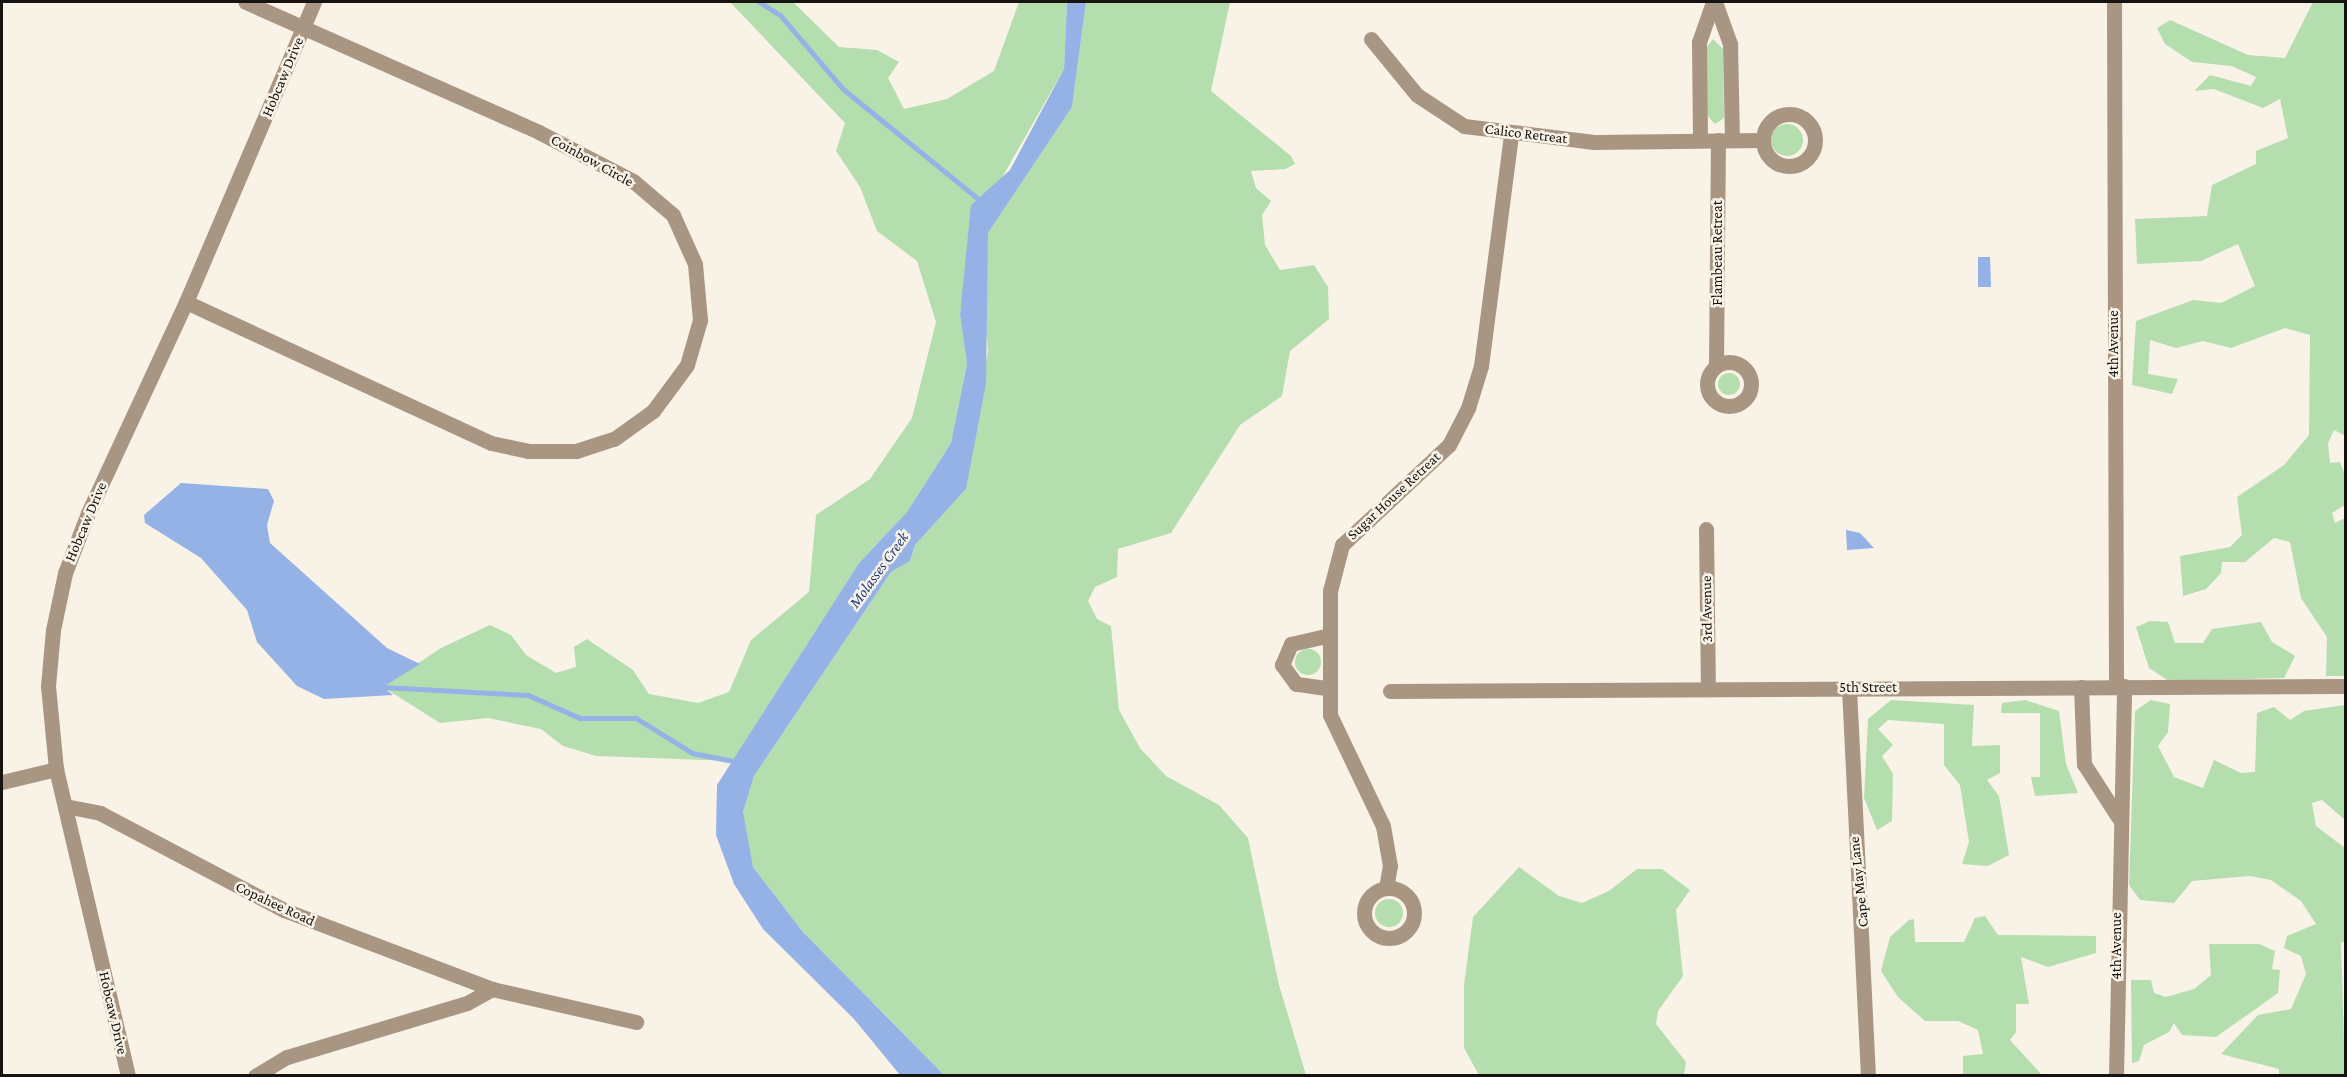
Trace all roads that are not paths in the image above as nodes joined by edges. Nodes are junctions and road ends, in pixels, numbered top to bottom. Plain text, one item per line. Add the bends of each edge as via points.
1 (246, 2) edge
2 (314, 2) edge
3 (1714, 2) edge
4 (2114, 2) edge
5 (305, 26) junction
6 (1371, 39) dead end
7 (1511, 134) junction
8 (1700, 140) junction
9 (1725, 140) junction
10 (1763, 140) dead end
11 (186, 302) junction
12 (1716, 366) dead end
13 (1706, 529) dead end
14 (1326, 636) junction
15 (2346, 686) edge
16 (2081, 687) junction
17 (2120, 687) junction
18 (1326, 688) junction
19 (1849, 688) junction
20 (1708, 689) junction
21 (1390, 691) dead end
22 (56, 769) junction
23 (2, 782) edge
24 (65, 806) junction
25 (2118, 817) junction
26 (1386, 888) dead end
27 (492, 989) junction
28 (636, 1022) dead end
29 (128, 1076) edge
30 (255, 1076) edge
31 (1868, 1076) edge
32 (2116, 1076) edge

1 - 5 street, Coinbow Circle
2 - 5 street, Hobcaw Drive
3 - 8 street via 1699,42
3 - 9 street, Flambeau Retreat via 1730,44
4 - 17 street, 4th Avenue
5 - 11 street, Hobcaw Drive
5 - 11 street, Coinbow Circle via 539,132 633,182 673,216 695,264 700,320 687,365 653,411 614,439 576,451 528,451 492,443
6 - 7 street, Calico Retreat via 1417,95 1447,118
7 - 8 street, Calico Retreat via 1594,142
7 - 14 street, Sugar House Retreat via 1481,366 1471,399 1449,445 1341,545
8 - 9 street, Calico Retreat
9 - 10 street, Calico Retreat
9 - 12 street, Flambeau Retreat
11 - 22 street, Hobcaw Drive via 65,573 48,686
13 - 20 street, 3rd Avenue
14 - 18 street, Sugar House Retreat
14 - 18 street via 1291,644 1282,665 1296,684
15 - 17 street, 5th Street
16 - 17 street, 5th Street
16 - 19 street, 5th Street
16 - 25 street via 2084,764
17 - 25 street, 4th Avenue
18 - 26 street, Sugar House Retreat via 1336,736 1383,826 1390,866
19 - 20 street, 5th Street
19 - 31 street, Cape May Lane
20 - 21 street, 5th Street
22 - 23 street
22 - 24 street, Hobcaw Drive
24 - 27 street, Copahee Road via 100,813 284,910
24 - 29 street, Hobcaw Drive
25 - 32 street, 4th Avenue
27 - 28 street, Copahee Road
27 - 30 street via 467,1003 297,1053

